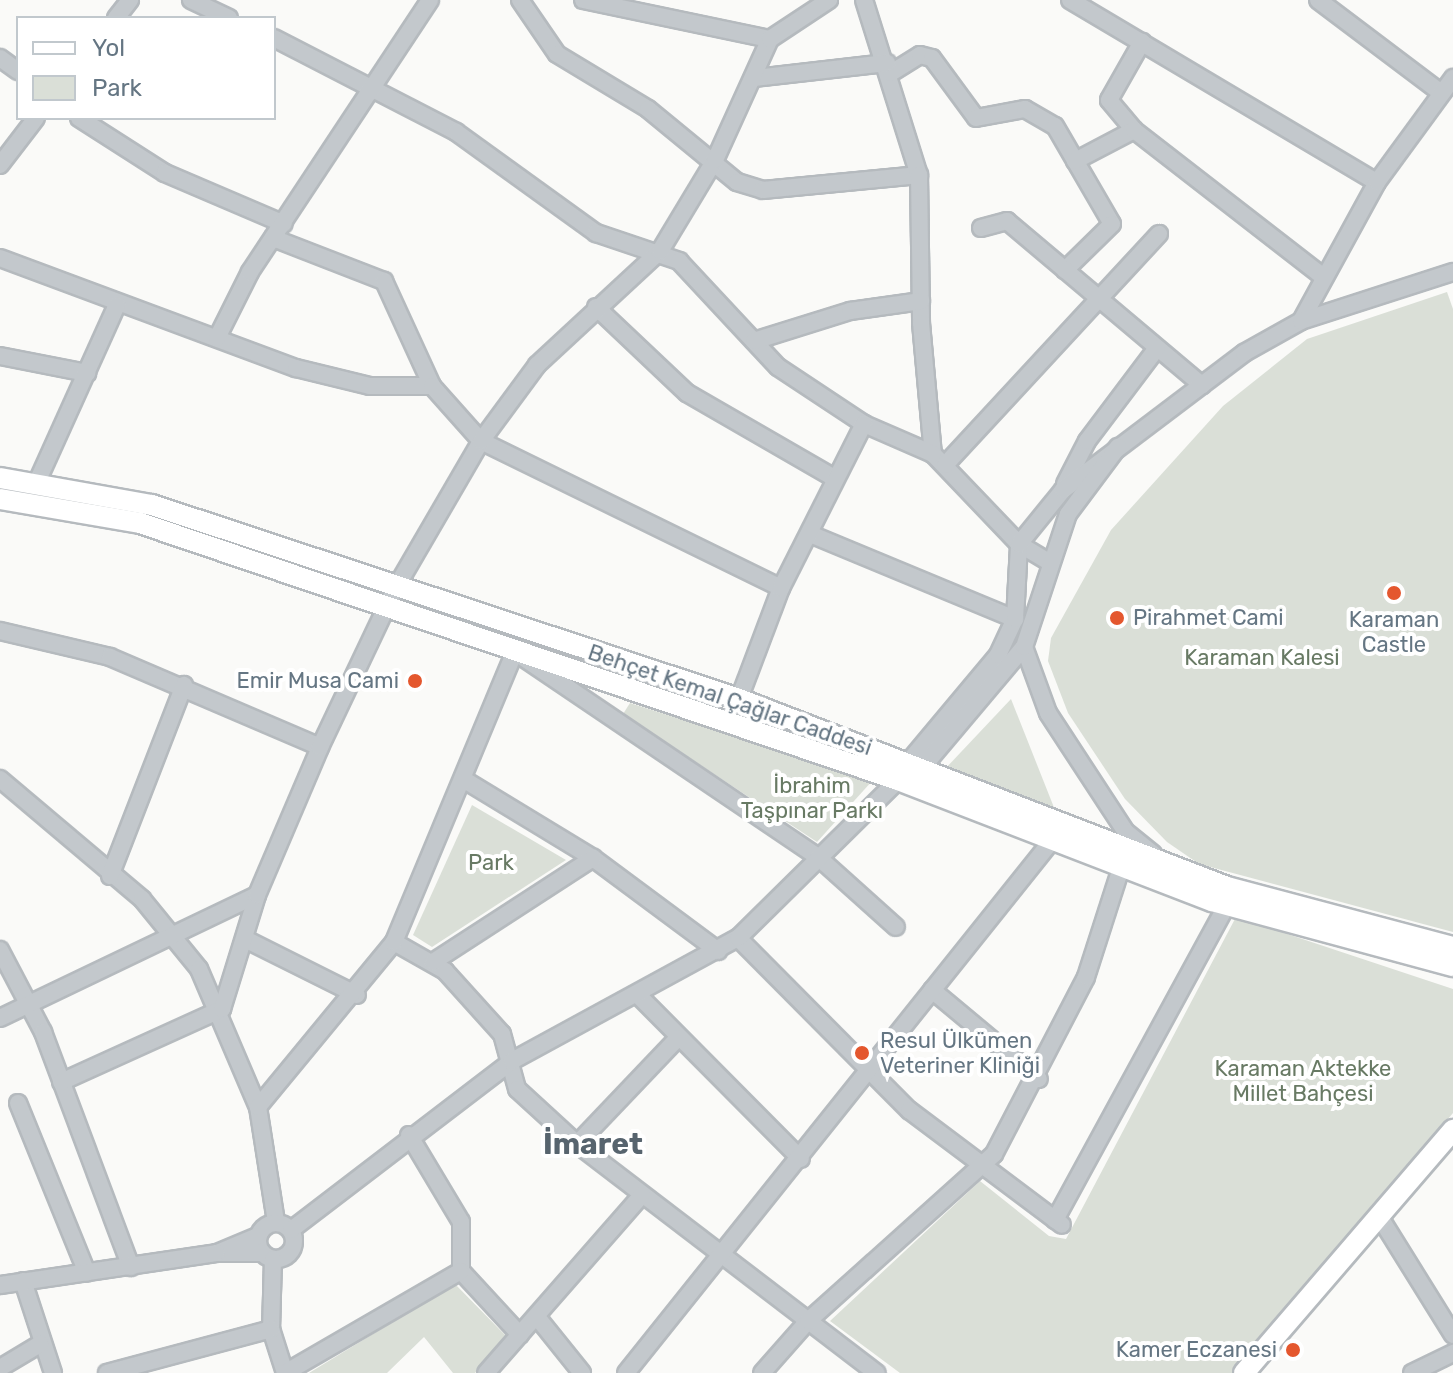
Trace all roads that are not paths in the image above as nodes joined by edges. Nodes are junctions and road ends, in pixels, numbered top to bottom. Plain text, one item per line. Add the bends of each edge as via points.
1 (130, 0) edge
2 (191, 0) edge
3 (430, 0) edge
4 (520, 0) edge
5 (583, 0) edge
6 (829, 0) edge
7 (864, 0) edge
8 (1070, 0) edge
9 (1318, 0) edge
10 (118, 16) edge
11 (225, 16) edge
12 (276, 39) edge
13 (770, 39) junction
14 (1142, 42) junction
15 (889, 68) junction
16 (755, 78) junction
17 (1453, 78) edge
18 (372, 83) junction
19 (1440, 92) junction
20 (34, 120) edge
21 (82, 120) edge
22 (1134, 130) junction
23 (715, 160) junction
24 (1075, 161) junction
25 (0, 165) edge
26 (919, 175) junction
27 (1377, 182) junction
28 (284, 224) junction
29 (981, 228) dead end
30 (1159, 234) dead end
31 (273, 238) junction
32 (660, 251) junction
33 (0, 258) edge
34 (1065, 270) junction
35 (1453, 272) edge
36 (1322, 276) junction
37 (1099, 298) junction
38 (921, 301) junction
39 (117, 305) junction
40 (596, 307) junction
41 (1301, 321) junction
42 (217, 338) junction
43 (754, 341) junction
44 (1157, 348) junction
45 (0, 356) edge
46 (87, 373) junction
47 (1202, 385) junction
48 (432, 386) junction
49 (864, 424) junction
50 (481, 441) junction
51 (1118, 447) junction
52 (939, 460) junction
53 (0, 478) edge
54 (834, 478) junction
55 (37, 482) junction
56 (1060, 493) junction
57 (0, 499) edge
58 (810, 534) junction
59 (1019, 544) junction
60 (1047, 561) junction
61 (781, 588) junction
62 (395, 589) junction
63 (387, 609) junction
64 (1015, 619) junction
65 (0, 631) edge
66 (1024, 647) junction
67 (515, 652) junction
68 (184, 685) junction
69 (739, 699) junction
70 (320, 747) junction
71 (908, 770) junction
72 (0, 779) edge
73 (463, 779) junction
74 (1050, 843) junction
75 (593, 858) junction
76 (819, 858) junction
77 (1164, 863) junction
78 (1121, 868) junction
79 (110, 876) junction
80 (257, 895) junction
81 (1227, 905) junction
82 (896, 927) dead end
83 (171, 931) junction
84 (738, 938) junction
85 (245, 939) junction
86 (394, 942) junction
87 (1453, 947) edge
88 (0, 950) edge
89 (718, 951) junction
90 (433, 962) junction
91 (1453, 966) edge
92 (932, 990) junction
93 (357, 995) junction
94 (638, 995) junction
95 (27, 999) junction
96 (222, 1009) junction
97 (0, 1018) edge
98 (678, 1038) junction
99 (512, 1061) junction
100 (870, 1073) junction
101 (1039, 1079) junction
102 (61, 1082) junction
103 (18, 1103) dead end
104 (258, 1107) junction
105 (1453, 1130) edge
106 (409, 1135) junction
107 (577, 1144) junction
108 (801, 1159) junction
109 (979, 1166) junction
110 (642, 1195) junction
111 (1379, 1216) junction
112 (283, 1226) junction
113 (258, 1236) junction
114 (217, 1253) junction
115 (718, 1254) junction
116 (268, 1256) junction
117 (131, 1267) junction
118 (461, 1271) junction
119 (87, 1273) junction
120 (23, 1281) junction
121 (0, 1285) edge
122 (537, 1317) junction
123 (808, 1321) junction
124 (271, 1329) junction
125 (520, 1335) junction
126 (1453, 1335) edge
127 (40, 1344) junction
128 (1453, 1354) edge
129 (0, 1368) edge
130 (53, 1373) edge
131 (107, 1373) edge
132 (285, 1373) edge
133 (486, 1373) edge
134 (582, 1373) edge
135 (626, 1373) edge
136 (762, 1373) edge
137 (877, 1373) edge
138 (1244, 1373) edge
139 (1412, 1373) edge

1 - 10 street
2 - 11 street
3 - 18 street
4 - 23 street via 557,54
5 - 13 street
6 - 13 street
7 - 15 street
8 - 14 street
9 - 19 street
12 - 18 street
13 - 16 street
14 - 22 street via 1109,100
14 - 27 street
15 - 16 street
15 - 24 street via 920,55 932,58 967,112 985,119 1034,111 1055,126
15 - 26 street
16 - 23 street
17 - 19 street
18 - 28 street
18 - 32 street via 456,132 596,233
19 - 27 street
20 - 25 street
21 - 28 street via 165,173
22 - 24 street
22 - 36 street
23 - 26 street via 737,182 763,190
23 - 32 street
24 - 34 street via 1112,224
26 - 38 street
27 - 36 street
28 - 31 street
29 - 34 street via 1007,221
30 - 37 street
31 - 42 street
31 - 48 street via 384,281
32 - 40 street
32 - 43 street via 694,273
33 - 39 street
34 - 37 street
35 - 41 street
36 - 41 street
37 - 44 street
37 - 52 street
38 - 43 street via 850,311
38 - 52 street
39 - 42 street
39 - 46 street
40 - 50 street via 537,365
40 - 54 street via 687,393
41 - 47 street
42 - 48 street via 370,386
43 - 49 street via 778,367
44 - 47 street
44 - 56 street via 1087,441
45 - 46 street
46 - 55 street
47 - 51 street
48 - 50 street
49 - 52 street
49 - 54 street
50 - 61 street
50 - 62 street
51 - 56 street
51 - 60 street via 1068,514
52 - 59 street
53 - 55 main road, Behçet Kemal Çağlar Caddesi
54 - 58 street
55 - 62 main road, Behçet Kemal Çağlar Caddesi via 152,505
56 - 59 street
57 - 63 main road, Behçet Kemal Çağlar Caddesi via 140,523
58 - 61 street
58 - 64 street
59 - 60 street
59 - 64 street
60 - 66 street
61 - 69 street
62 - 63 street
62 - 69 main road, Behçet Kemal Çağlar Caddesi
63 - 67 main road, Behçet Kemal Çağlar Caddesi
63 - 70 street
64 - 71 street via 998,655
65 - 68 street via 110,657
66 - 71 street
66 - 77 street via 1048,713 1090,779 1126,832
67 - 71 main road, Behçet Kemal Çağlar Caddesi
67 - 73 street
67 - 76 street
68 - 70 street
68 - 79 street
69 - 71 main road, Behçet Kemal Çağlar Caddesi
70 - 80 street
71 - 74 main road, Behçet Kemal Çağlar Caddesi
71 - 76 street
71 - 77 main road, Behçet Kemal Çağlar Caddesi
72 - 79 street
73 - 75 street
73 - 86 street
74 - 78 main road, Behçet Kemal Çağlar Caddesi
74 - 92 street
75 - 89 street
75 - 90 street
76 - 82 street
76 - 84 street
77 - 87 main road, Behçet Kemal Çağlar Caddesi
78 - 81 main road, Behçet Kemal Çağlar Caddesi
78 - 101 street via 1086,977
79 - 83 street
80 - 83 street
80 - 85 street
81 - 91 main road, Behçet Kemal Çağlar Caddesi
81 - 109 street via 1058,1222
83 - 95 street
83 - 96 street
84 - 89 street
84 - 100 street
85 - 93 street
85 - 96 street
86 - 90 street
86 - 93 street
88 - 95 street
89 - 94 street
90 - 99 street via 502,1034
92 - 100 street
92 - 101 street
93 - 104 street
94 - 98 street
94 - 99 street
95 - 97 street
95 - 102 street
96 - 102 street
96 - 104 street
98 - 107 street
98 - 108 street
99 - 106 street
99 - 107 street via 517,1089
100 - 108 street
100 - 109 street
101 - 109 street via 994,1154
102 - 117 street
103 - 119 street
104 - 112 street
105 - 111 main road
106 - 112 street
106 - 118 street via 461,1222
107 - 110 street
108 - 115 street
109 - 123 street
110 - 115 street
110 - 122 street
111 - 126 street
111 - 138 main road
112 - 113 street
112 - 116 street via 290,1253
113 - 114 street
113 - 116 street
114 - 116 street
114 - 117 street
115 - 123 street
115 - 135 street
116 - 124 street
117 - 119 street
118 - 125 street
118 - 132 street
119 - 120 street
120 - 121 street
120 - 127 street
122 - 125 street
122 - 134 street
123 - 136 street
123 - 137 street
124 - 131 street
124 - 132 street
125 - 133 street
127 - 129 street
127 - 130 street
128 - 139 street

